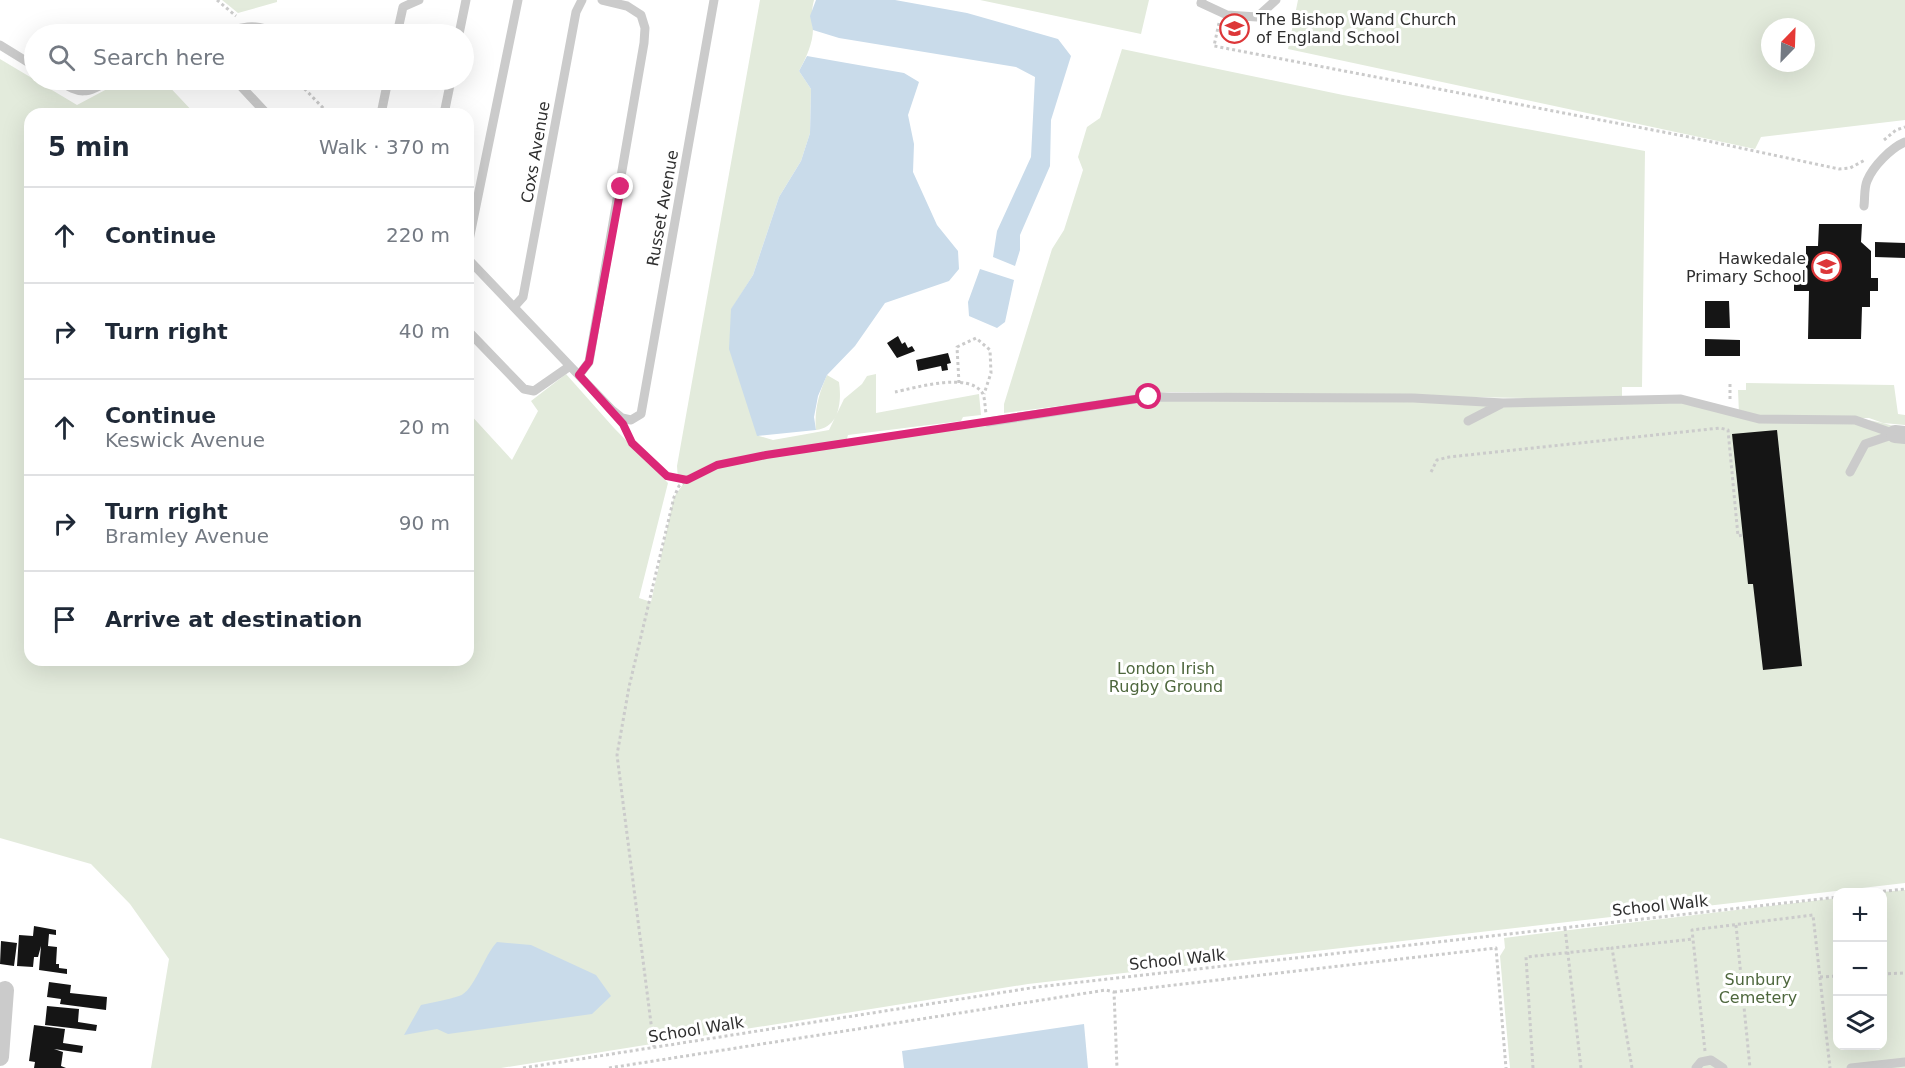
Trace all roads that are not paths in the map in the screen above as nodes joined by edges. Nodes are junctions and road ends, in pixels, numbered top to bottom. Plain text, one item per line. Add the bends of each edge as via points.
1 (419, 0) edge
2 (466, 0) edge
3 (518, 0) edge
4 (582, 0) edge
5 (602, 0) edge
6 (714, 0) edge
7 (1202, 0) edge
8 (1274, 1) edge
9 (400, 24) edge
10 (461, 24) edge
11 (0, 45) edge
12 (24, 60) edge
13 (74, 90) edge
14 (89, 90) edge
15 (244, 90) edge
16 (386, 90) edge
17 (449, 90) edge
18 (261, 108) edge
19 (382, 108) edge
20 (445, 108) edge
21 (1905, 142) edge
22 (1864, 206) dead end
23 (474, 216) edge
24 (474, 265) edge
25 (514, 307) junction
26 (474, 337) edge
27 (570, 366) junction
28 (579, 375) junction
29 (1503, 403) junction
30 (1468, 421) dead end
31 (988, 422) road end
32 (1900, 435) edge
33 (1850, 472) dead end
34 (9, 991) edge
35 (0, 1057) edge
36 (1905, 1062) edge
37 (1696, 1068) edge
38 (1723, 1068) edge
39 (1851, 1068) edge

1 - 9 lane via 403,7
2 - 10 lane
3 - 23 lane
4 - 25 lane, Coxs Avenue via 576,12 523,297
5 - 28 lane via 627,6 641,15 644,43 589,362
6 - 28 lane, Russet Avenue via 645,404 637,418 622,418
7 - 8 lane via 1201,3 1221,13 1257,17
11 - 12 lane
13 - 14 lane
15 - 18 lane
16 - 19 lane
17 - 20 lane
21 - 22 lane via 1891,150 1871,174 1866,182
24 - 25 lane
25 - 27 lane
26 - 27 lane via 519,386 530,391
27 - 28 lane
29 - 30 lane
29 - 31 lane via 1413,398 1149,397
29 - 32 lane via 1681,399 1760,419 1855,420
32 - 33 lane via 1865,444
34 - 35 street
36 - 39 lane
37 - 38 lane via 1706,1060

